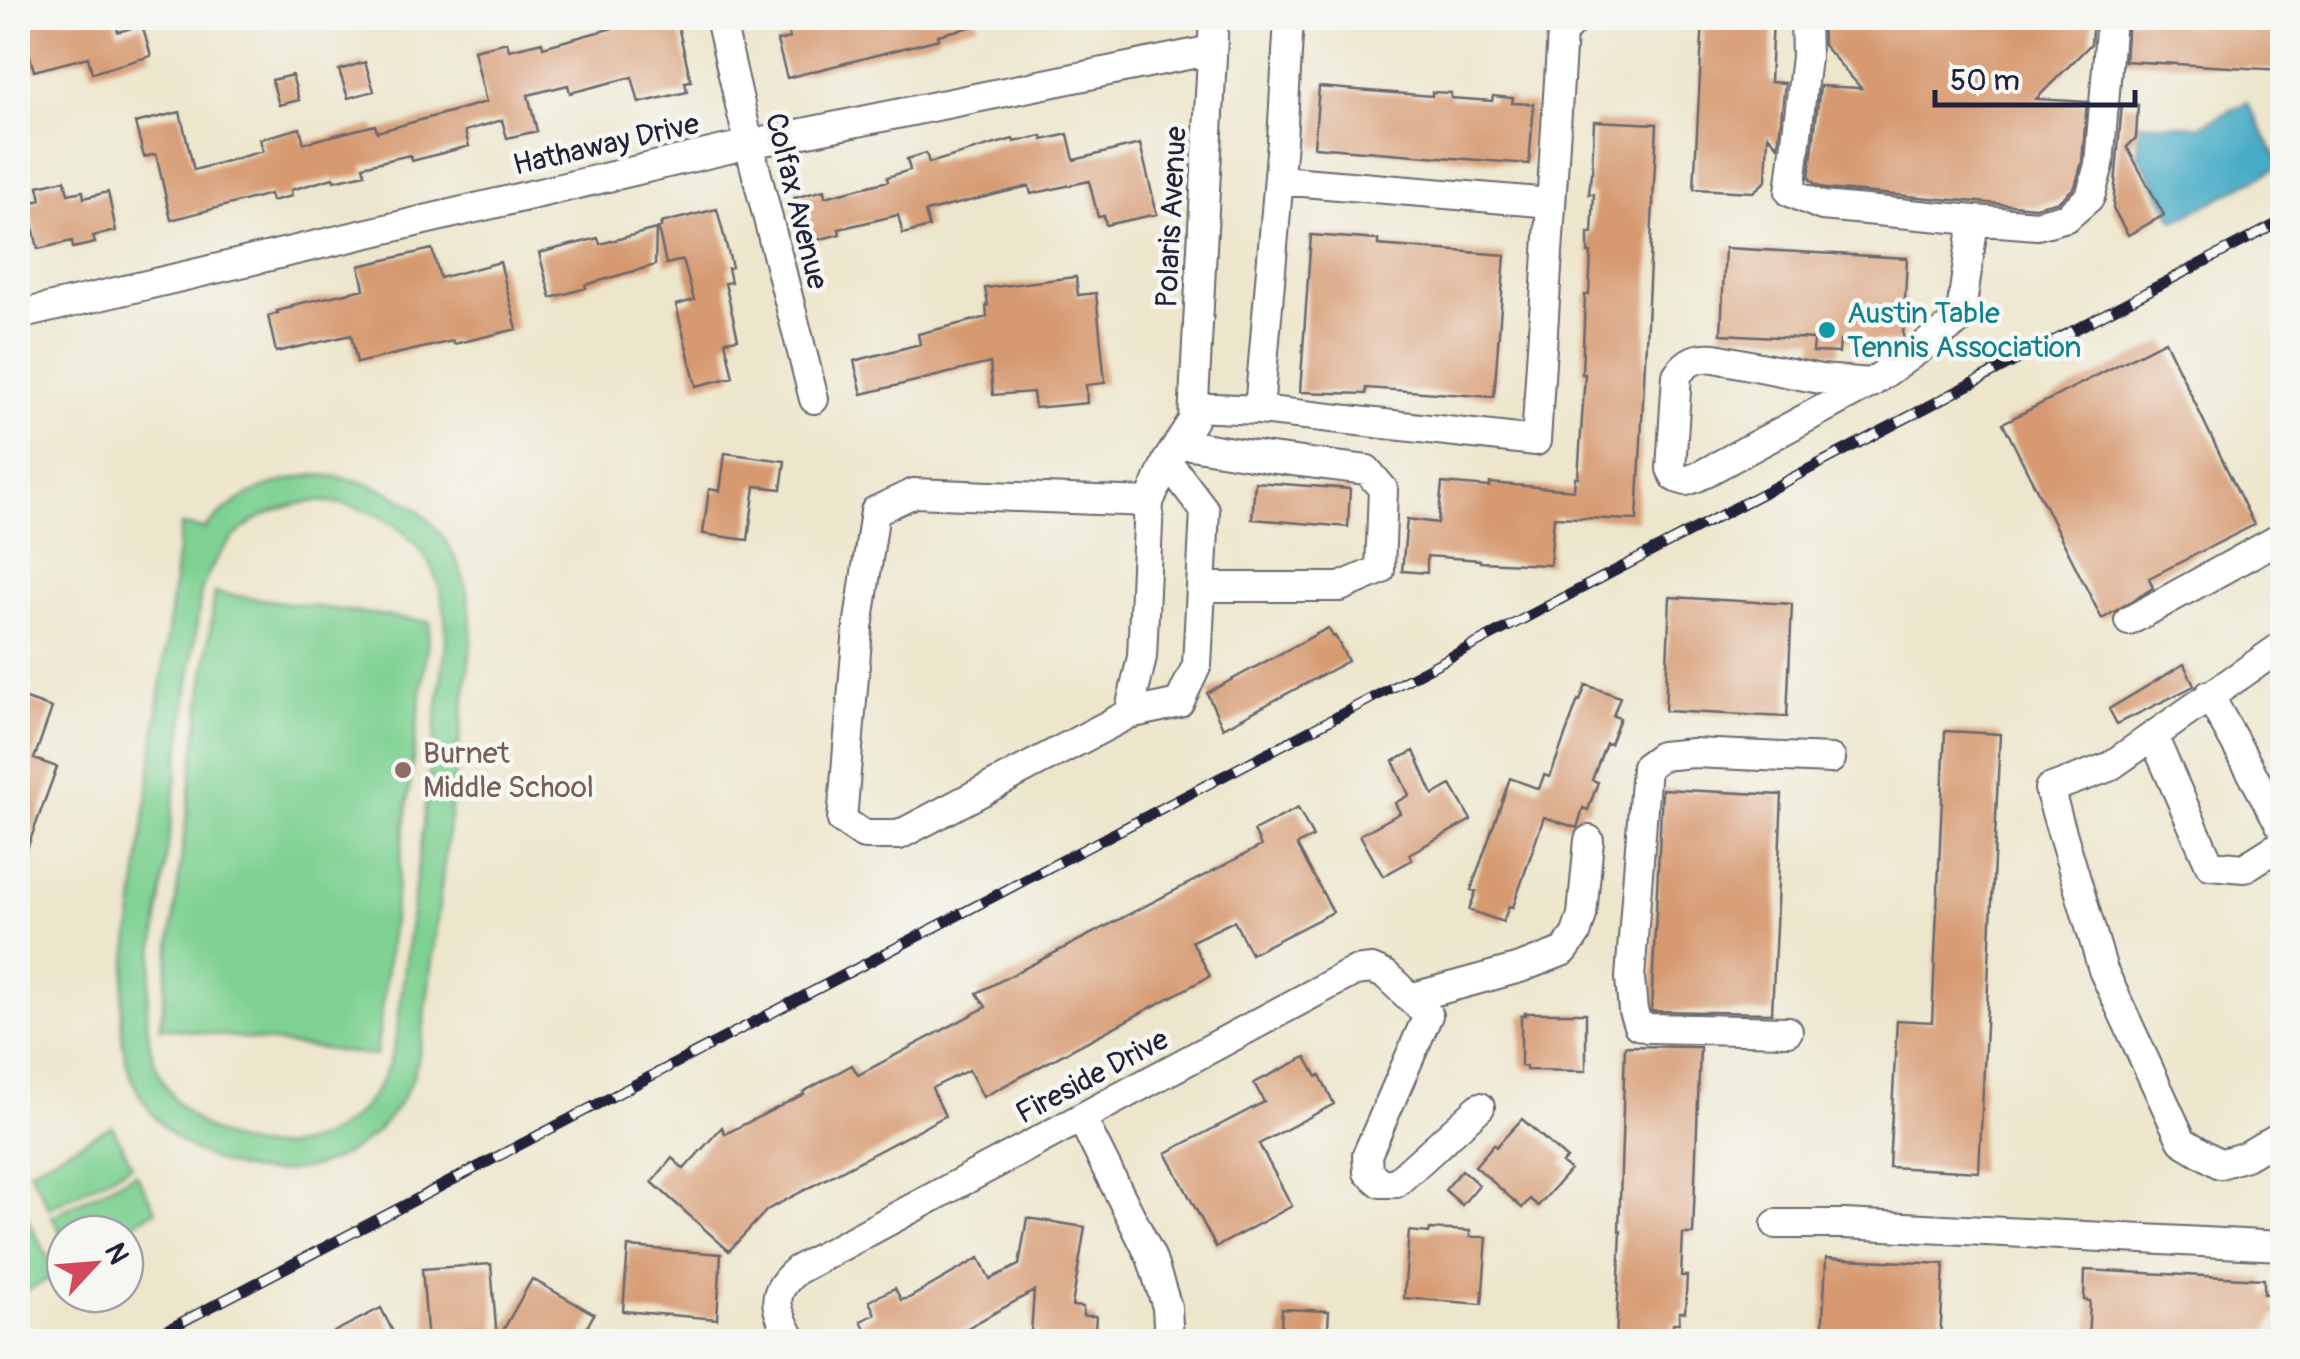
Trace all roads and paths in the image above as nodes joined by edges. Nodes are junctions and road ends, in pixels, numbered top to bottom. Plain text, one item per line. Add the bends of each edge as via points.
1 (720, 18) edge
2 (1214, 18) edge
3 (1289, 18) edge
4 (1576, 18) edge
5 (1805, 18) edge
6 (2111, 18) edge
7 (1212, 50) junction
8 (748, 144) junction
9 (1278, 180) junction
10 (1551, 204) junction
11 (1974, 220) junction
12 (18, 312) edge
13 (1870, 383) junction
14 (814, 399) dead end
15 (1259, 410) junction
16 (1183, 433) junction
17 (1148, 502) junction
18 (2282, 537) edge
19 (1201, 587) junction
20 (2129, 621) dead end
21 (2282, 646) edge
22 (2210, 696) junction
23 (1128, 714) junction
24 (2153, 736) junction
25 (1830, 759) dead end
26 (2282, 828) edge
27 (1589, 840) dead end
28 (2282, 844) edge
29 (1419, 1006) junction
30 (1788, 1031) dead end
31 (1480, 1107) dead end
32 (1082, 1119) junction
33 (2282, 1135) edge
34 (1776, 1224) dead end
35 (2282, 1246) edge
36 (794, 1342) edge
37 (1169, 1342) edge

1 - 8 street, Colfax Avenue
2 - 7 street, Polaris Avenue
3 - 9 street
4 - 10 street via 1562,33
5 - 11 street via 1790,192 1822,206
6 - 11 street via 2099,166 2090,197 2066,217 2037,224
7 - 8 street, Hathaway Drive
7 - 16 street, Polaris Avenue
8 - 12 street, Hathaway Drive
8 - 14 street, Colfax Avenue
9 - 10 street
9 - 15 street
10 - 15 street via 1536,440
11 - 13 street via 1960,320
13 - 13 street via 1698,477 1686,481 1671,469 1677,374 1699,358
15 - 16 street
16 - 17 street
16 - 19 street via 1205,511
16 - 19 street via 1270,458 1367,470 1383,490 1380,570 1340,587
17 - 23 street via 1142,657
17 - 23 street via 914,493 875,511 842,820 864,835 898,835
18 - 20 street
19 - 23 street via 1198,664 1179,702
21 - 22 street
22 - 24 street
22 - 26 street
24 - 28 street via 2210,865 2244,868
24 - 33 street via 2109,767 2049,790 2103,970 2182,1141 2220,1164
25 - 30 street via 1694,754 1661,756 1646,767 1630,978 1638,1025
27 - 29 street via 1582,915 1564,951
29 - 31 street via 1367,1155 1368,1172 1381,1184 1396,1184
29 - 32 street, Fireside Drive via 1386,974 1355,971
32 - 36 street, Fireside Drive via 797,1270 781,1284 776,1303
32 - 37 street via 1151,1257 1167,1307
34 - 35 street

